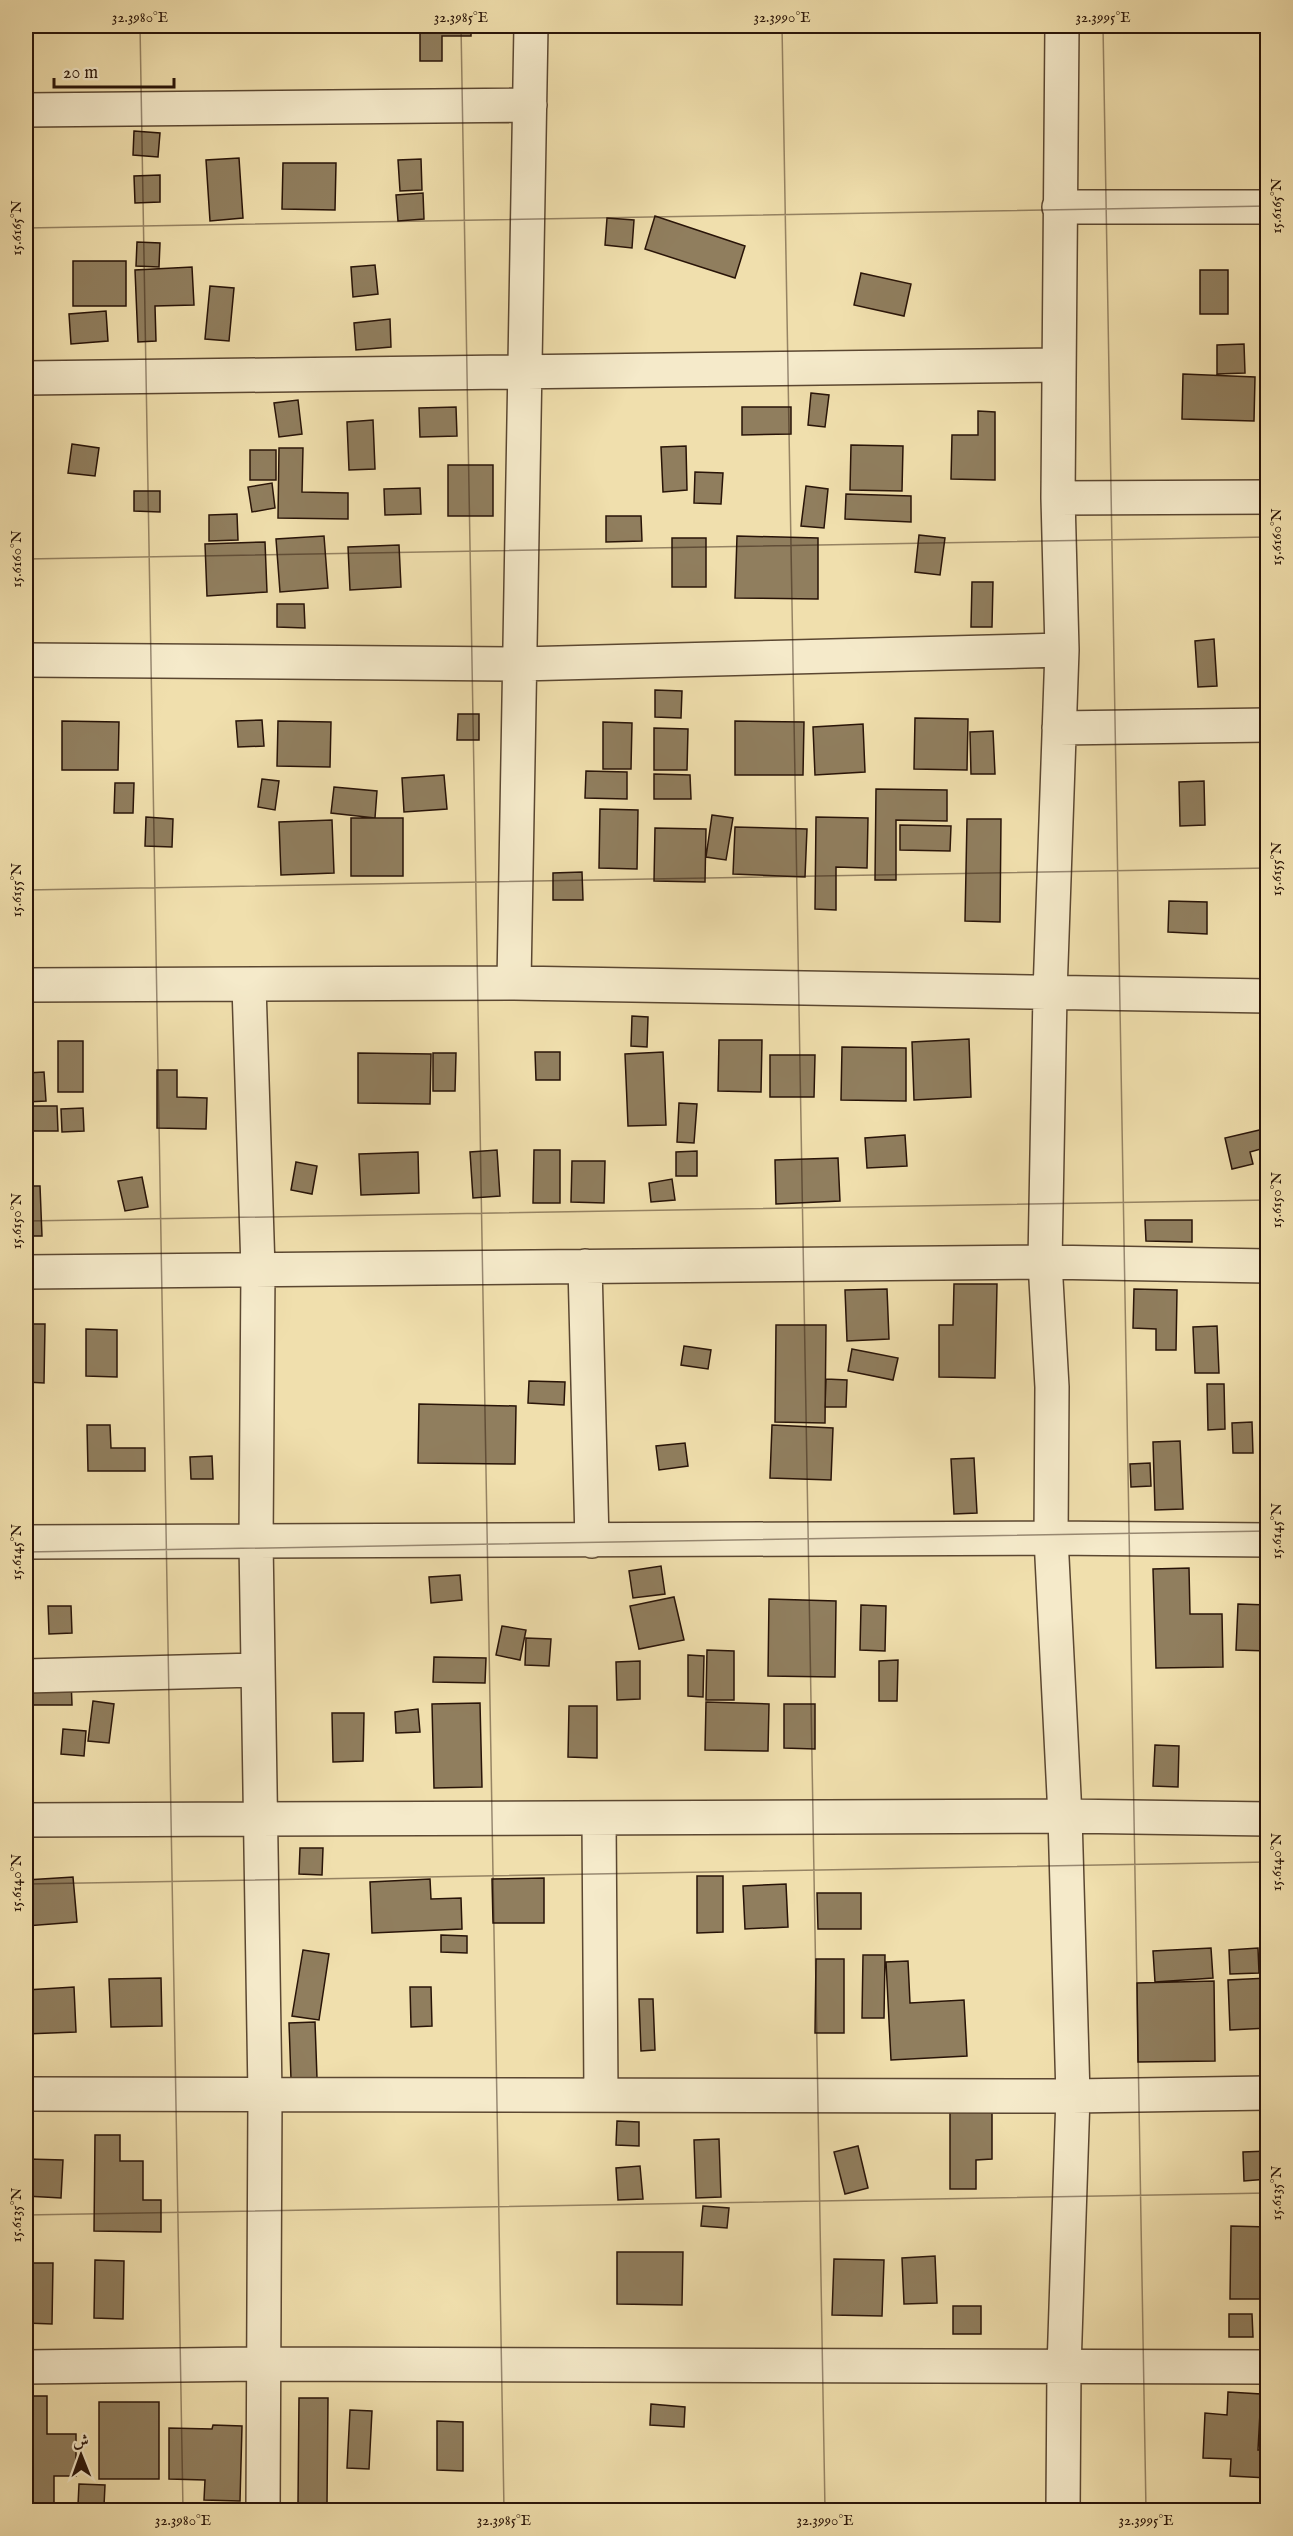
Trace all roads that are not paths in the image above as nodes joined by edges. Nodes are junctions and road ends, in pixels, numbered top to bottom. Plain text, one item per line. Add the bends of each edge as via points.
1 (531, 26) edge
2 (1062, 26) edge
3 (530, 105) junction
4 (26, 110) edge
5 (1059, 207) junction
6 (1268, 207) edge
7 (1059, 365) junction
8 (525, 370) junction
9 (26, 378) edge
10 (1268, 497) edge
11 (1058, 498) junction
12 (1062, 650) junction
13 (26, 660) edge
14 (520, 664) junction
15 (1268, 725) edge
16 (1059, 728) junction
17 (514, 983) junction
18 (26, 985) edge
19 (249, 986) junction
20 (1050, 993) junction
21 (1268, 996) edge
22 (1045, 1262) junction
23 (585, 1266) junction
24 (1268, 1266) edge
25 (258, 1269) junction
26 (26, 1272) edge
27 (1052, 1538) junction
28 (592, 1540) junction
29 (1268, 1540) edge
30 (26, 1542) edge
31 (256, 1542) junction
32 (258, 1670) junction
33 (26, 1676) edge
34 (1065, 1816) junction
35 (1268, 1819) edge
36 (26, 1820) edge
37 (262, 1820) junction
38 (599, 1820) junction
39 (1268, 2092) edge
40 (601, 2093) junction
41 (26, 2094) edge
42 (265, 2095) junction
43 (1073, 2096) junction
44 (262, 2364) junction
45 (26, 2367) edge
46 (1268, 2367) edge
47 (1064, 2368) junction
48 (262, 2511) edge
49 (1063, 2511) edge

1 - 3 street
2 - 5 street
3 - 4 street
3 - 8 street
5 - 6 street
5 - 7 street
7 - 8 street
7 - 11 street
8 - 9 street
8 - 14 street
10 - 11 street
11 - 12 street
12 - 14 street
12 - 16 street
13 - 14 street
14 - 17 street
15 - 16 street
16 - 20 street
17 - 19 street
17 - 20 street
18 - 19 street
19 - 25 street
20 - 21 street
20 - 22 street
22 - 23 street
22 - 24 street
22 - 27 street via 1052,1388
23 - 25 street
23 - 28 street
25 - 26 street
25 - 31 street
27 - 28 street
27 - 29 street
27 - 34 street
28 - 31 street
30 - 31 street
31 - 32 street
32 - 33 street
32 - 37 street
34 - 35 street
34 - 38 street
34 - 43 street
36 - 37 street
37 - 38 street
37 - 42 street
38 - 40 street
39 - 43 street
40 - 42 street
40 - 43 street
41 - 42 street
42 - 44 street
43 - 47 street
44 - 45 street
44 - 47 street
44 - 48 street
46 - 47 street
47 - 49 street

